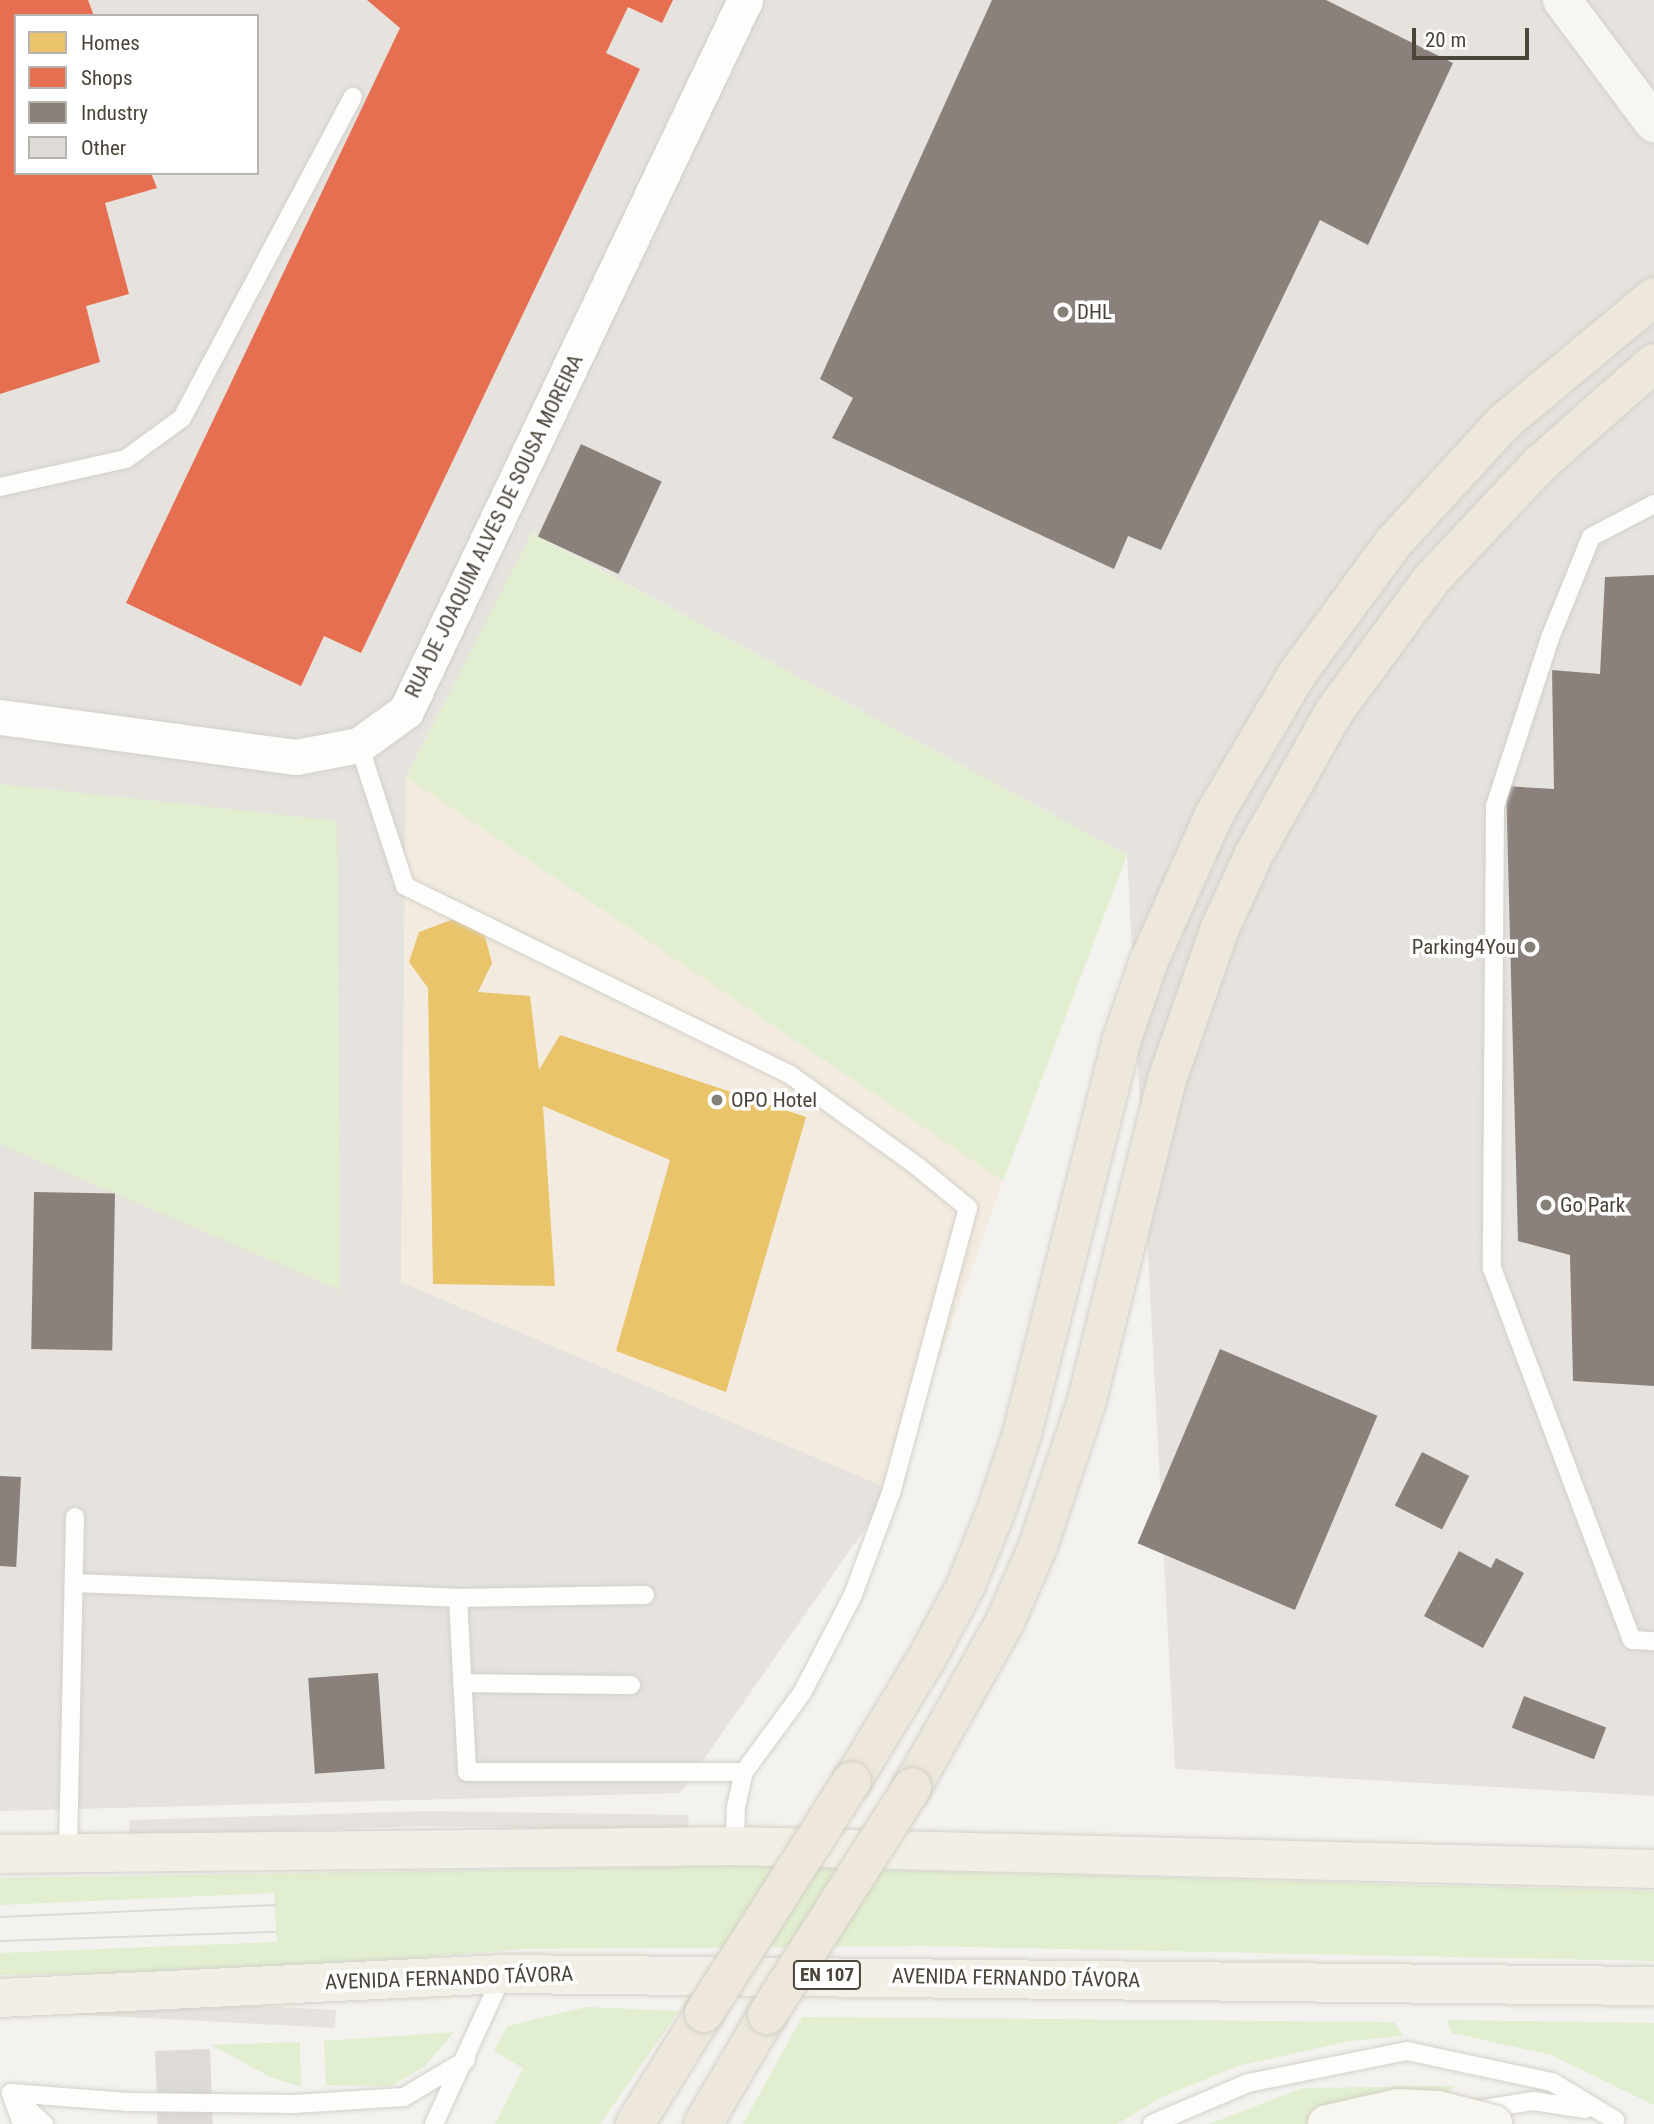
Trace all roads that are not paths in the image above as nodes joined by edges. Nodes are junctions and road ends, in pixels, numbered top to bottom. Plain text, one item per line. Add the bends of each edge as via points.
1 (746, 0) edge
2 (1562, 0) edge
3 (353, 97) dead end
4 (1654, 122) edge
5 (1654, 297) edge
6 (1654, 363) edge
7 (0, 487) edge
8 (1654, 504) edge
9 (0, 717) edge
10 (359, 745) junction
11 (75, 1517) dead end
12 (74, 1583) junction
13 (645, 1595) dead end
14 (458, 1598) junction
15 (1654, 1641) edge
16 (462, 1683) junction
17 (631, 1685) dead end
18 (744, 1772) junction
19 (735, 1846) junction
20 (68, 1851) junction
21 (0, 1854) edge
22 (1654, 1868) edge
23 (503, 1974) junction
24 (1654, 1986) edge
25 (0, 1998) edge
26 (466, 2060) junction
27 (5, 2090) edge
28 (1160, 2122) edge
29 (1618, 2122) edge
30 (22, 2124) edge
31 (44, 2124) edge
32 (434, 2124) edge
33 (635, 2124) edge
34 (702, 2124) edge
35 (1327, 2124) edge
36 (1435, 2124) edge
37 (1493, 2124) edge

1 - 10 street, RUA DE JOAQUIM ALVES DE SOUSA MOREIRA via 406,711
2 - 4 main road
3 - 7 lane via 182,418 126,459
5 - 33 highway, bridge via 1555,376 1448,481 1394,542 1297,674 1214,815 1180,887 1122,1039 1022,1434 965,1586 852,1782
6 - 34 highway, bridge via 1540,464 1431,580 1320,736 1254,853 1220,928 1167,1080 1087,1400 1037,1549 998,1637 912,1787
8 - 15 lane via 1591,537 1550,638 1495,807 1492,1269 1632,1640
9 - 10 street, RUA DE JOAQUIM ALVES DE SOUSA MOREIRA via 296,757
10 - 18 lane via 405,886 789,1074 968,1208 892,1490 853,1595 802,1693
11 - 12 lane
12 - 14 lane
12 - 20 lane
13 - 14 lane
14 - 16 lane
16 - 17 lane
16 - 18 lane via 467,1772
18 - 19 lane via 736,1808
19 - 20 main road
19 - 22 main road
20 - 21 main road
23 - 24 main road, AVENIDA FERNANDO TÁVORA / EN 107
23 - 25 main road, AVENIDA FERNANDO TÁVORA / EN 107
23 - 26 lane
26 - 27 lane via 404,2097 295,2104 128,2102
26 - 32 lane
27 - 30 lane
27 - 31 lane
28 - 29 lane via 1248,2083 1407,2051 1552,2082
29 - 36 lane via 1571,2104 1533,2101 1461,2114
35 - 37 main road, bridge via 1398,2108 1437,2110

